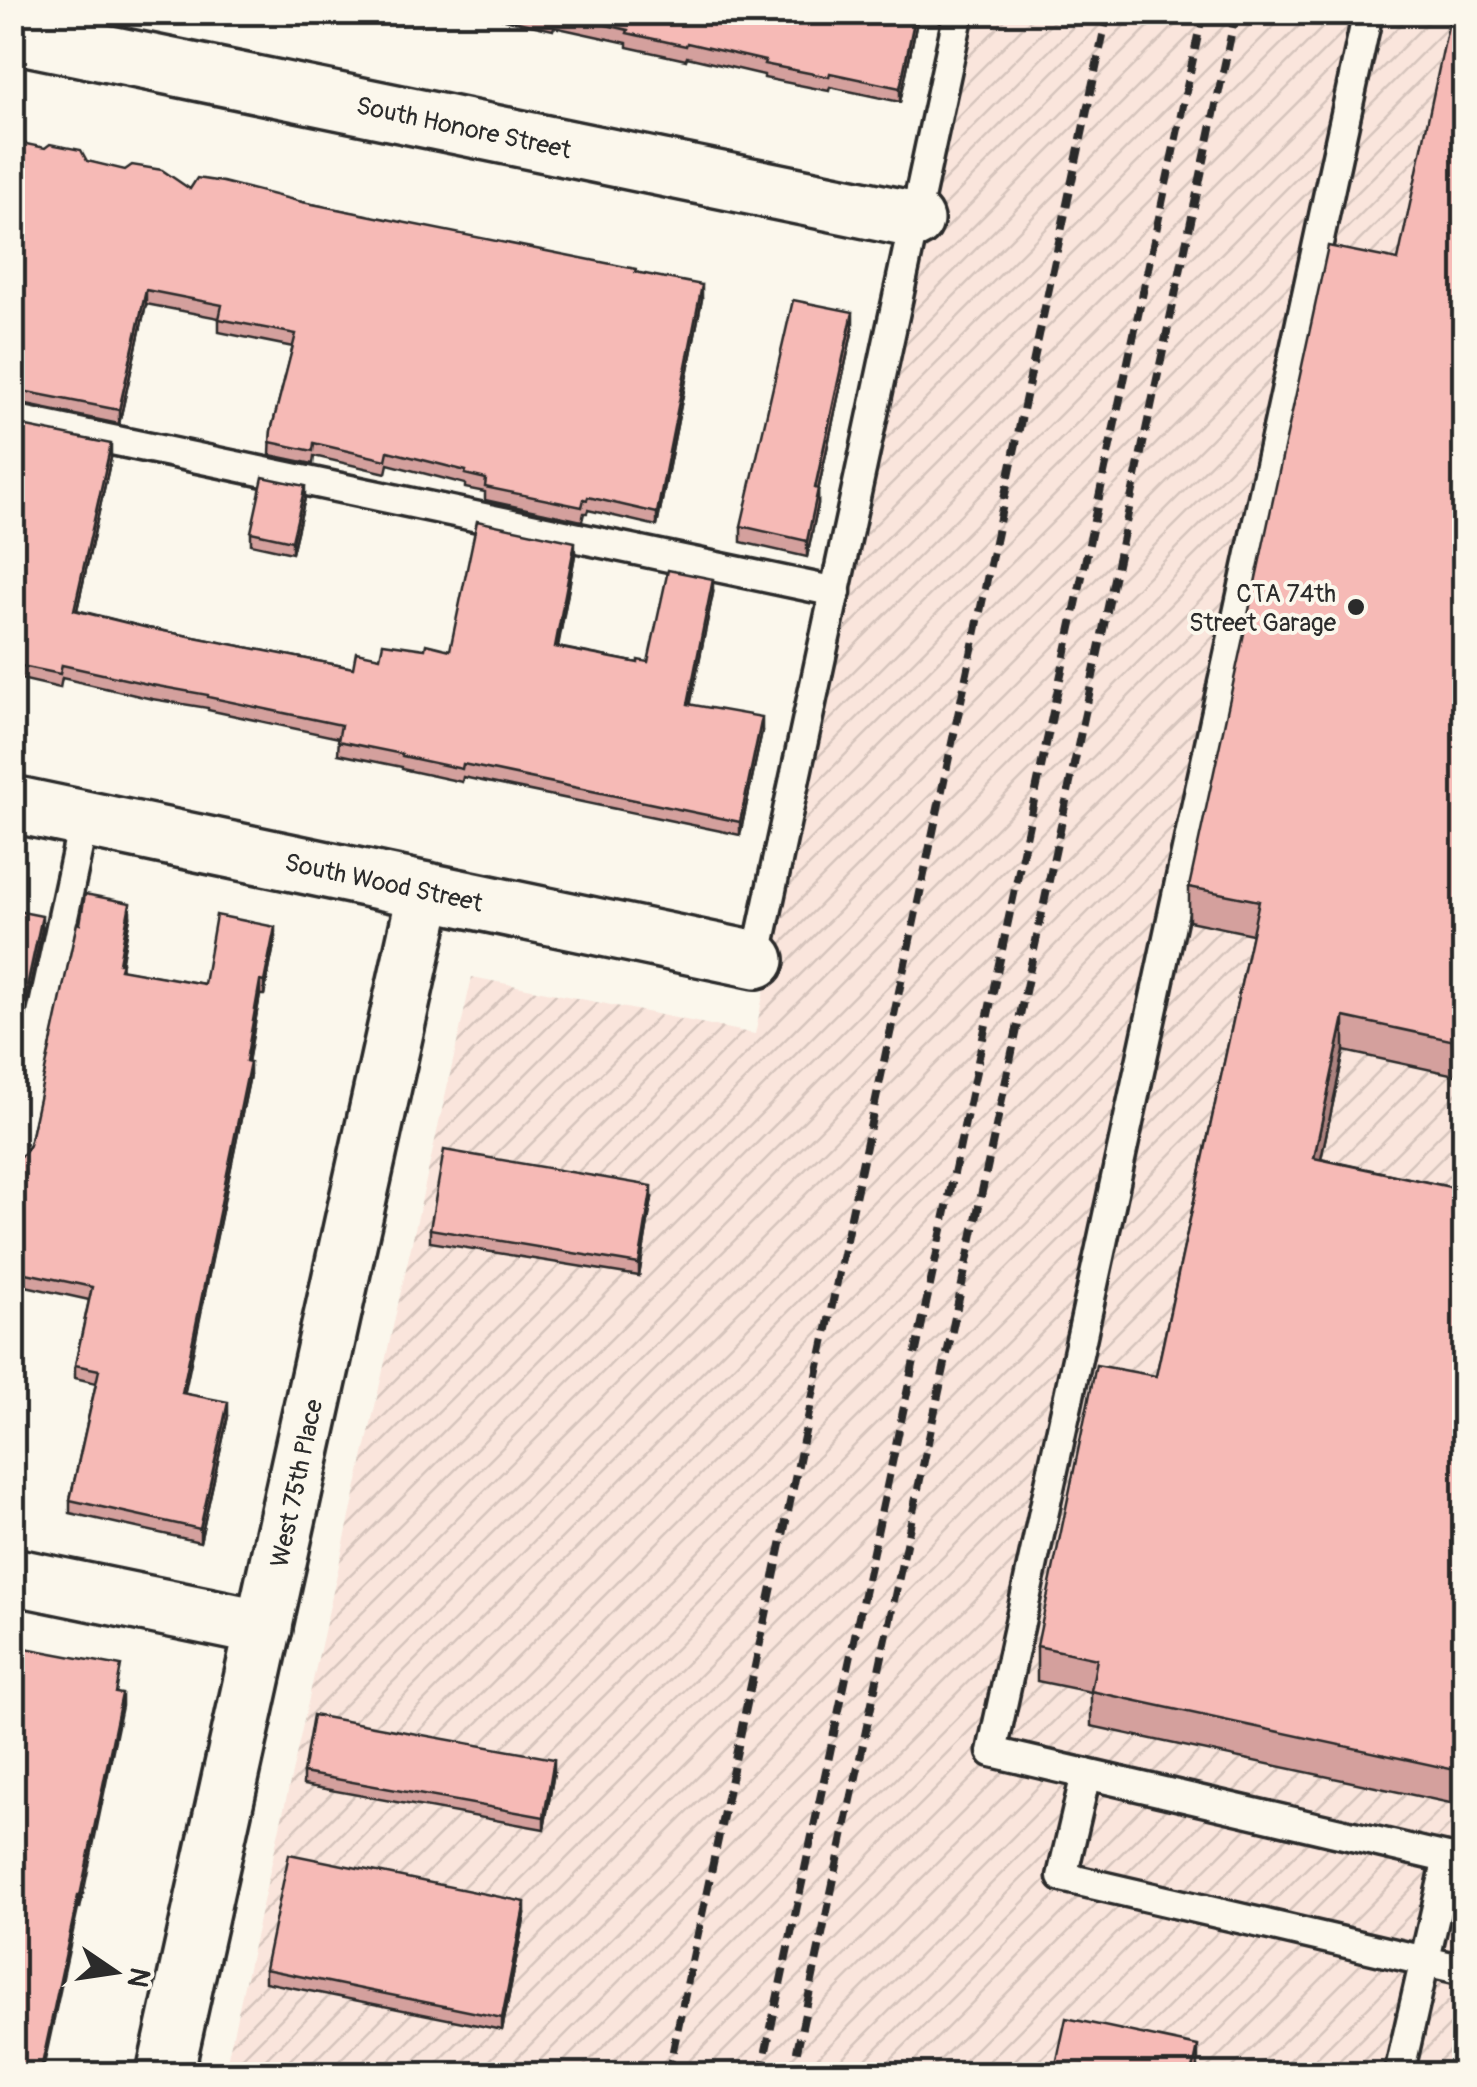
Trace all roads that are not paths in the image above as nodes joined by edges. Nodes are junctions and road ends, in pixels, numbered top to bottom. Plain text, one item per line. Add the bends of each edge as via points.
1 (959, 12) edge
2 (1368, 12) edge
3 (12, 34) edge
4 (915, 220) junction
5 (12, 419) edge
6 (836, 592) junction
7 (12, 804) edge
8 (84, 820) junction
9 (426, 891) junction
10 (756, 960) joint
11 (12, 1155) edge
12 (12, 1576) edge
13 (264, 1628) junction
14 (1086, 1774) junction
15 (1456, 1860) edge
16 (1424, 1960) junction
17 (1464, 1970) edge
18 (165, 2074) edge
19 (1399, 2074) edge

1 - 4 lane
2 - 14 lane via 992,1752
3 - 4 street, South Honore Street
4 - 6 lane
5 - 6 lane
6 - 10 lane
7 - 8 street, South Wood Street
8 - 9 street, South Wood Street
8 - 11 lane
9 - 10 street, South Wood Street
9 - 13 street, West 75th Place
12 - 13 street
13 - 18 street, West 75th Place
14 - 15 lane
14 - 16 lane via 1062,1877
15 - 16 lane
16 - 17 lane
16 - 19 lane

